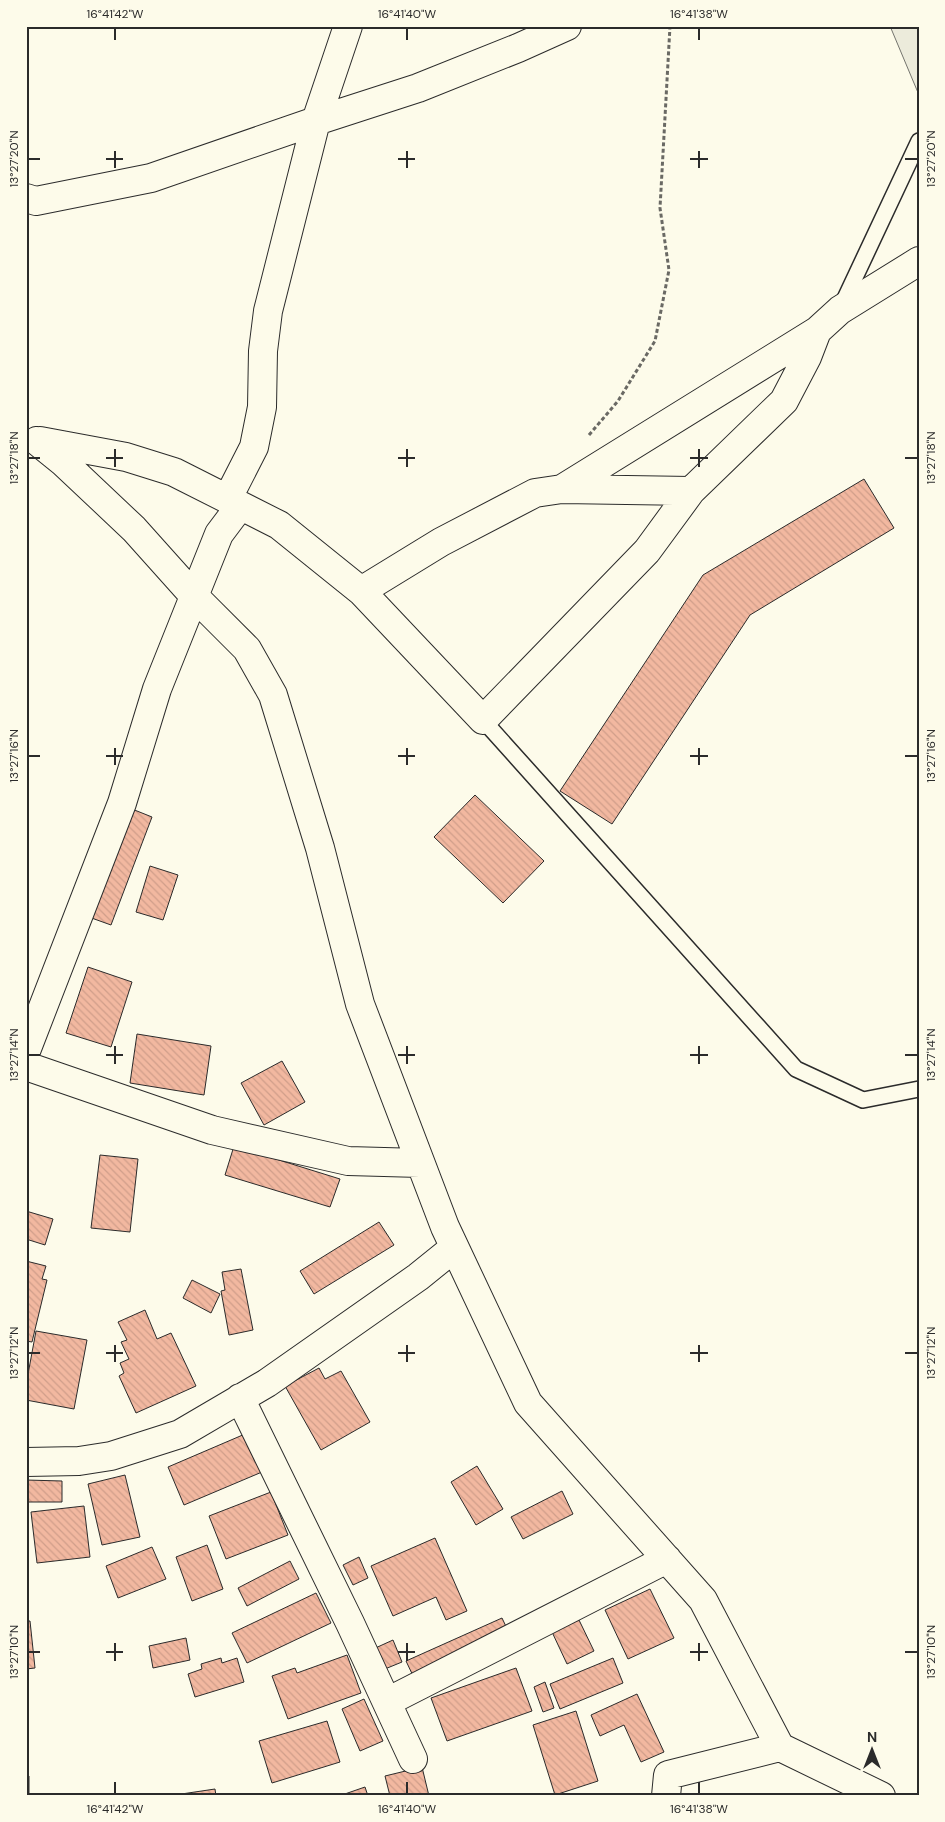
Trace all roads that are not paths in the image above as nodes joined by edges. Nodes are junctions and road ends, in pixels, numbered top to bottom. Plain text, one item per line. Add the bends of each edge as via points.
1 (348, 26) edge
2 (567, 26) edge
3 (316, 121) junction
4 (919, 141) edge
5 (26, 198) edge
6 (919, 261) edge
7 (840, 310) junction
8 (817, 331) junction
9 (32, 439) edge
10 (562, 488) junction
11 (691, 491) junction
12 (234, 502) junction
13 (361, 591) junction
14 (194, 596) junction
15 (483, 720) junction
16 (26, 1051) edge
17 (26, 1066) edge
18 (919, 1089) edge
19 (420, 1163) junction
20 (454, 1248) junction
21 (240, 1398) junction
22 (26, 1462) edge
23 (667, 1559) junction
24 (387, 1702) junction
25 (780, 1747) junction
26 (413, 1759) dead end
27 (666, 1796) edge
28 (881, 1796) edge

1 - 3 street
2 - 3 street via 418,88
3 - 5 street via 151,178 36,201
3 - 12 street via 268,311 262,407 254,447
4 - 7 lane
6 - 7 street
7 - 8 street
8 - 10 street
8 - 11 street via 784,401
9 - 12 street via 126,457 174,472
9 - 14 street via 63,462 134,529
10 - 11 street
10 - 13 street via 535,493 441,542
11 - 15 street via 647,551
12 - 13 street via 279,525
12 - 14 street
13 - 15 street
14 - 16 street via 157,690 122,803
14 - 19 street via 246,649 273,695 320,848 360,1004
15 - 18 lane via 796,1069 863,1100
17 - 19 street via 220,1132 348,1161
19 - 20 street
20 - 21 street via 418,1277
20 - 23 street via 528,1403
21 - 22 street via 180,1434 111,1456 79,1461
21 - 24 street
23 - 24 street
23 - 25 street via 703,1600
24 - 26 street
25 - 27 street via 668,1775
25 - 28 street

